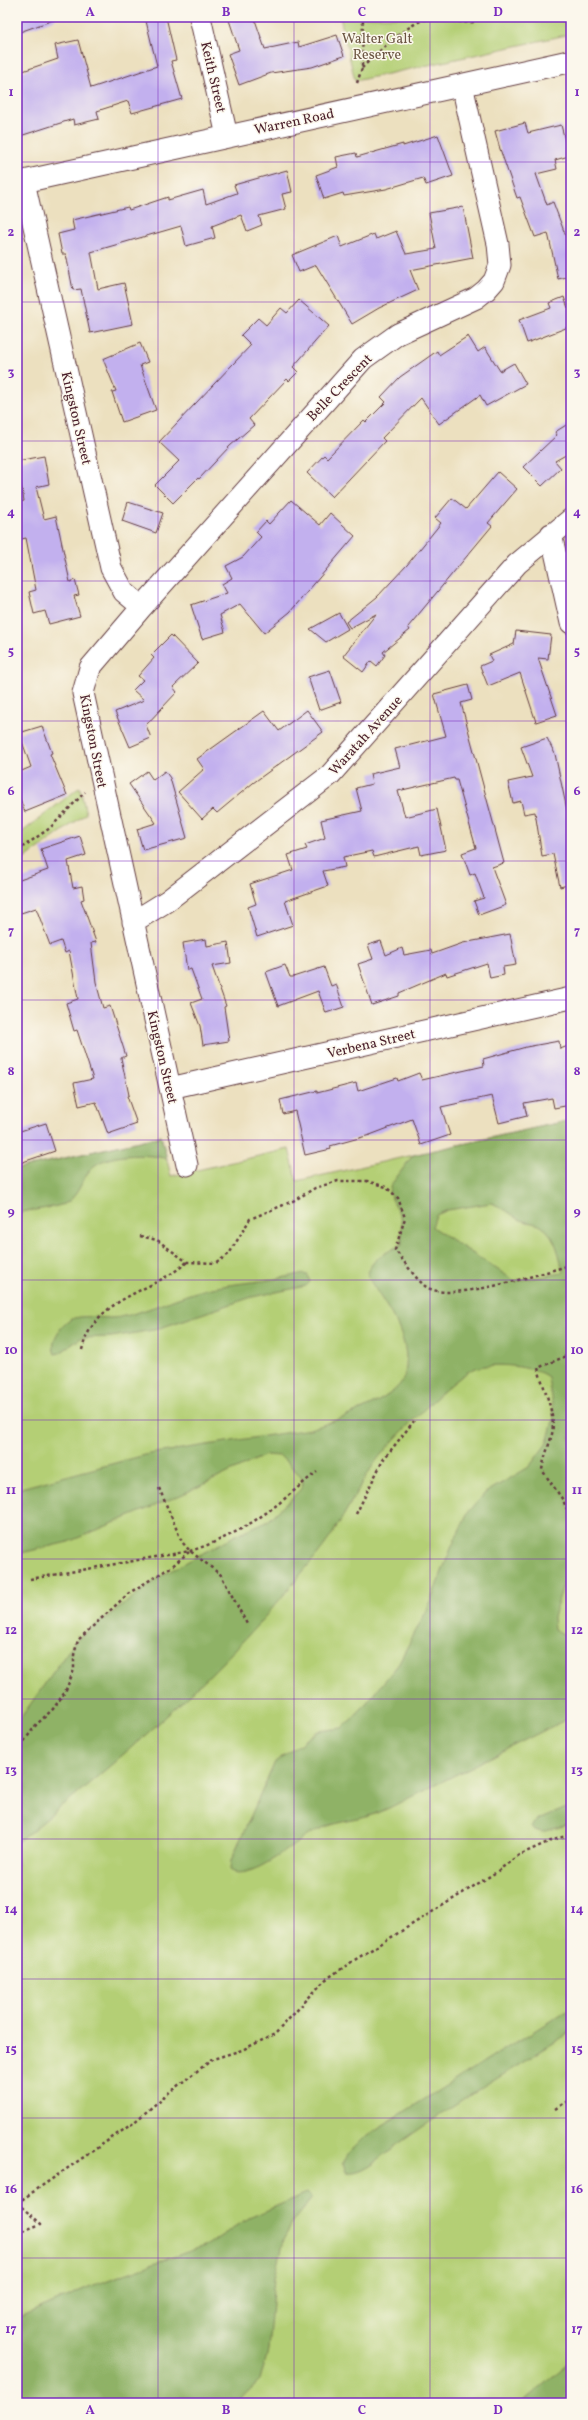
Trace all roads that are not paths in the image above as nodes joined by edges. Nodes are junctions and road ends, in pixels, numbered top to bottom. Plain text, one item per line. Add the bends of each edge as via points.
1 (200, 17) edge
2 (571, 60) edge
3 (462, 85) junction
4 (227, 136) junction
5 (21, 183) edge
6 (571, 519) edge
7 (551, 534) junction
8 (142, 606) junction
9 (571, 623) edge
10 (133, 922) junction
11 (571, 998) edge
12 (170, 1088) junction
13 (187, 1165) dead end

1 - 4 street, Keith Street
2 - 3 street, Warren Road
3 - 4 street, Warren Road
3 - 8 street, Belle Crescent via 498,244 500,265 494,281 476,298 398,334 363,359
4 - 5 street, Warren Road
5 - 8 street, Kingston Street via 111,568 124,592
6 - 7 street, Waratah Avenue
7 - 9 street
7 - 10 street, Waratah Avenue via 517,564 330,774 167,900
8 - 10 street, Kingston Street via 90,668 83,693
10 - 12 street, Kingston Street
11 - 12 street, Verbena Street
12 - 13 street, Kingston Street

